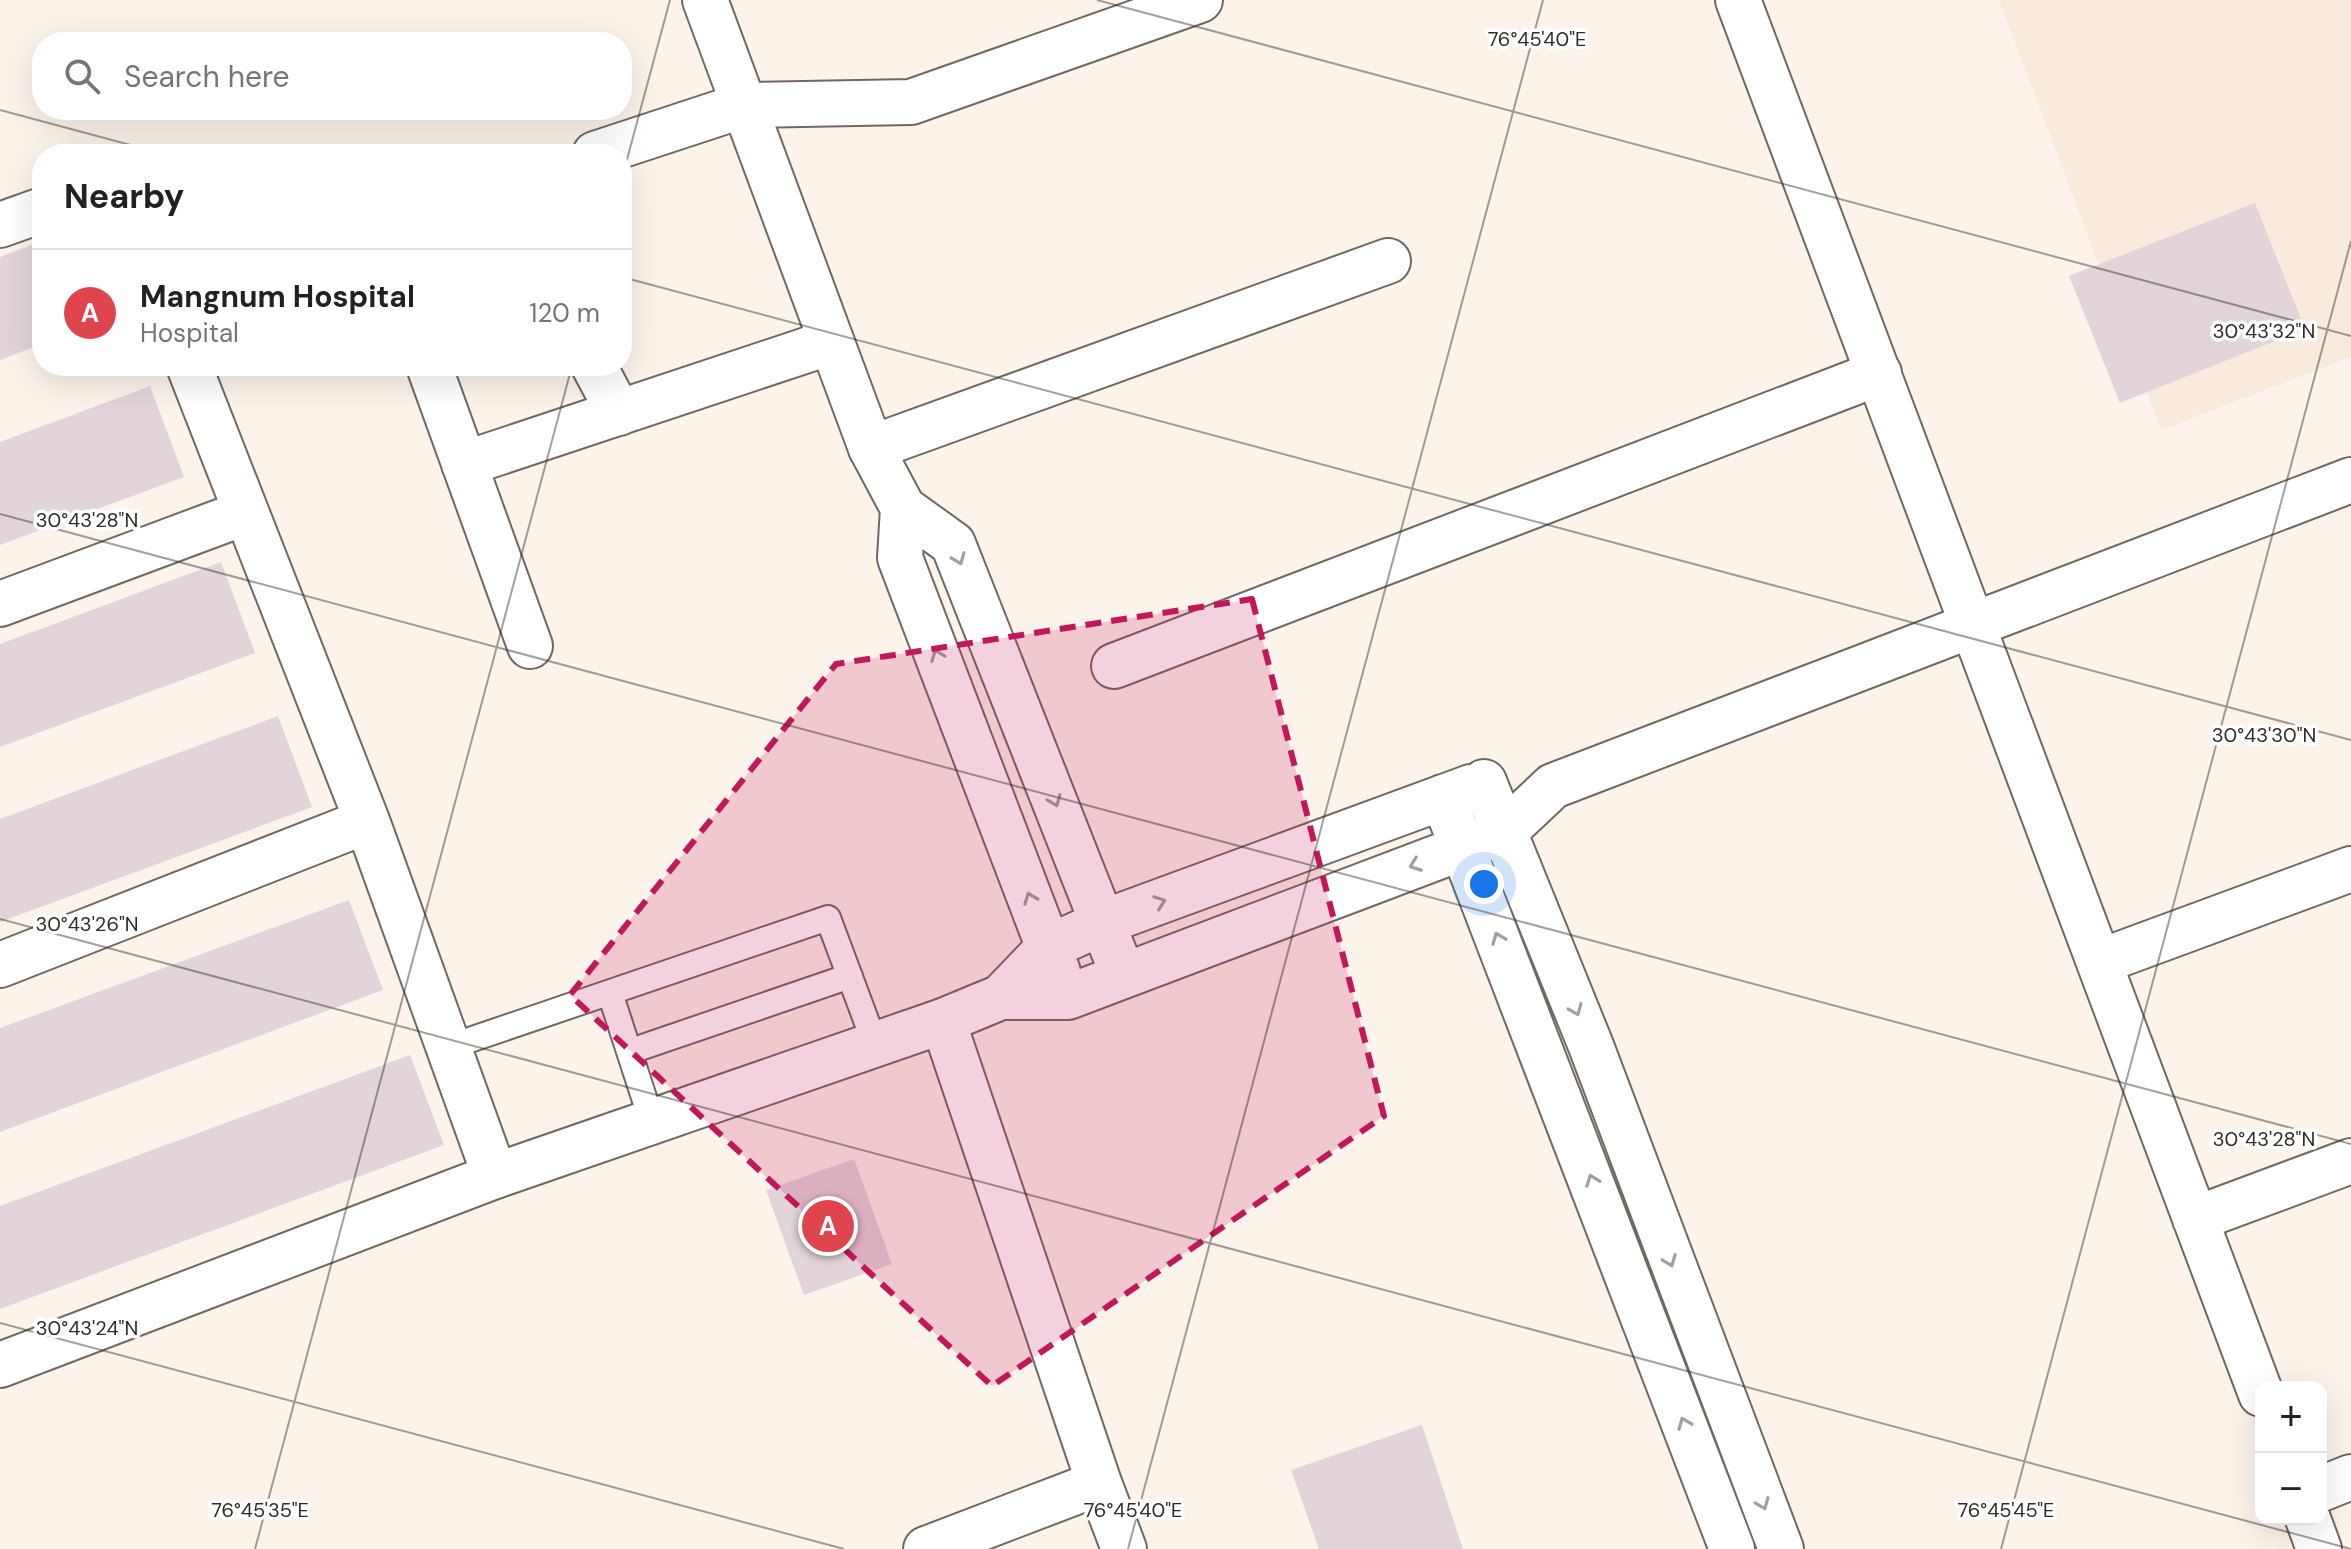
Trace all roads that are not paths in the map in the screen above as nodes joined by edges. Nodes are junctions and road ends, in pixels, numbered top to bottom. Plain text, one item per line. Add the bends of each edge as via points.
1 (705, 0) edge
2 (1200, 0) edge
3 (1738, 0) edge
4 (744, 105) junction
5 (625, 144) edge
6 (32, 214) edge
7 (0, 225) edge
8 (1388, 261) dead end
9 (831, 342) junction
10 (1879, 373) junction
11 (193, 376) edge
12 (433, 376) edge
13 (599, 376) edge
14 (619, 413) junction
15 (871, 448) junction
16 (464, 464) junction
17 (2351, 480) edge
18 (903, 508) junction
19 (244, 513) junction
20 (0, 604) edge
21 (1973, 628) junction
22 (530, 646) dead end
23 (1114, 666) dead end
24 (1484, 782) junction
25 (1553, 786) junction
26 (1443, 797) junction
27 (367, 821) junction
28 (1504, 832) junction
29 (1463, 847) junction
30 (2351, 869) edge
31 (1104, 922) junction
32 (1049, 947) junction
33 (2099, 962) junction
34 (0, 965) edge
35 (1123, 975) junction
36 (850, 976) junction
37 (610, 993) junction
38 (1001, 997) junction
39 (1068, 997) junction
40 (943, 1021) junction
41 (875, 1044) junction
42 (449, 1047) junction
43 (631, 1051) junction
44 (652, 1122) junction
45 (2351, 1161) edge
46 (495, 1176) junction
47 (2195, 1219) junction
48 (1688, 1310) junction
49 (1647, 1328) junction
50 (0, 1365) edge
51 (2256, 1381) edge
52 (2351, 1477) edge
53 (1099, 1483) junction
54 (2327, 1487) edge
55 (2310, 1525) edge
56 (926, 1549) edge
57 (1124, 1549) edge
58 (1732, 1549) edge
59 (1781, 1549) edge
60 (2319, 1549) edge

1 - 4 street
2 - 4 street via 911,102
3 - 10 street
4 - 5 street
4 - 9 street
6 - 7 street
8 - 15 street
9 - 14 street
9 - 15 street
10 - 21 street
10 - 23 street
11 - 19 street
12 - 16 street
13 - 14 street
14 - 16 street
15 - 18 street
16 - 22 street
17 - 21 street
18 -> 31 street via 953,544
32 -> 18 street via 900,558
19 - 20 street
19 - 27 street
21 - 25 street
21 - 33 street
24 - 25 street
24 - 26 street
24 - 28 street
25 - 28 street
26 - 29 street
31 -> 26 street
27 - 34 street
27 - 42 street
28 - 29 street
28 -> 48 street via 1591,1046
29 -> 35 street
49 -> 29 street
30 - 33 street
31 - 32 street
31 - 35 street
32 - 38 street
32 - 39 street
33 - 47 street
35 - 39 street
36 - 37 lane via 828,918
36 - 41 lane
36 - 43 lane
37 - 42 lane
37 - 43 lane
38 - 39 street
38 - 40 street
40 - 41 street
40 - 53 street
41 - 44 street
42 - 46 street
43 - 44 lane
44 - 46 street
45 - 47 street
46 - 50 street
47 - 51 street
48 - 49 street
48 -> 59 street
58 -> 49 street
52 - 54 street
53 - 56 street
53 - 57 street
55 - 60 street

